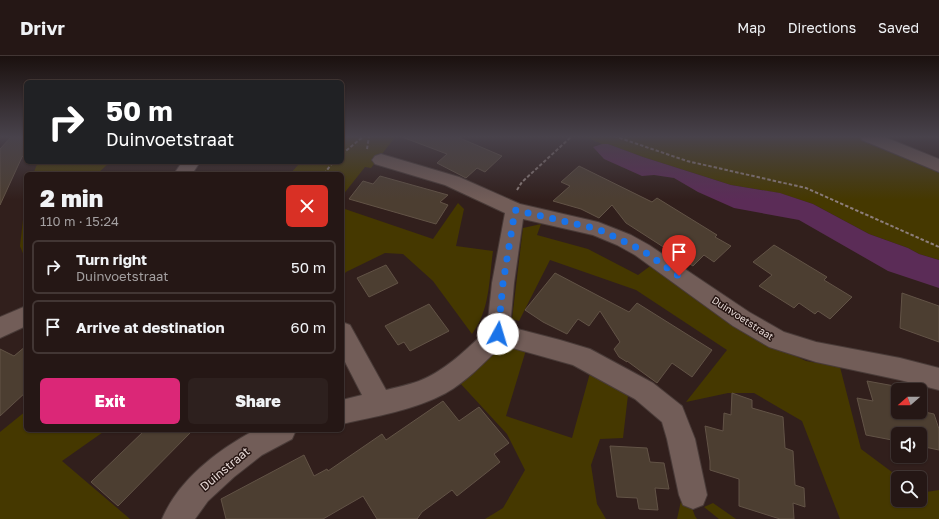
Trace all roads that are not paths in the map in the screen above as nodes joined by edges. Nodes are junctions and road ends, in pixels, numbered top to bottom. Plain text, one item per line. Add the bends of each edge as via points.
1 (919, 158) edge
2 (381, 160) dead end
3 (939, 166) edge
4 (515, 210) junction
5 (24, 316) edge
6 (0, 328) edge
7 (498, 334) junction
8 (344, 336) edge
9 (939, 379) edge
10 (379, 403) junction
11 (344, 412) edge
12 (279, 432) edge
13 (693, 495) dead end
14 (177, 519) edge

1 - 3 street
2 - 4 street, Duinvoetstraat via 452,181
4 - 7 street
4 - 9 street, Duinvoetstraat via 598,229 624,240 741,319 777,340 816,352 900,368
5 - 6 street
7 - 10 street via 463,367 428,388
7 - 13 street via 581,357 644,391 673,415
8 - 10 street
10 - 11 street
12 - 14 street, Duinstraat via 249,449 223,468 201,488

